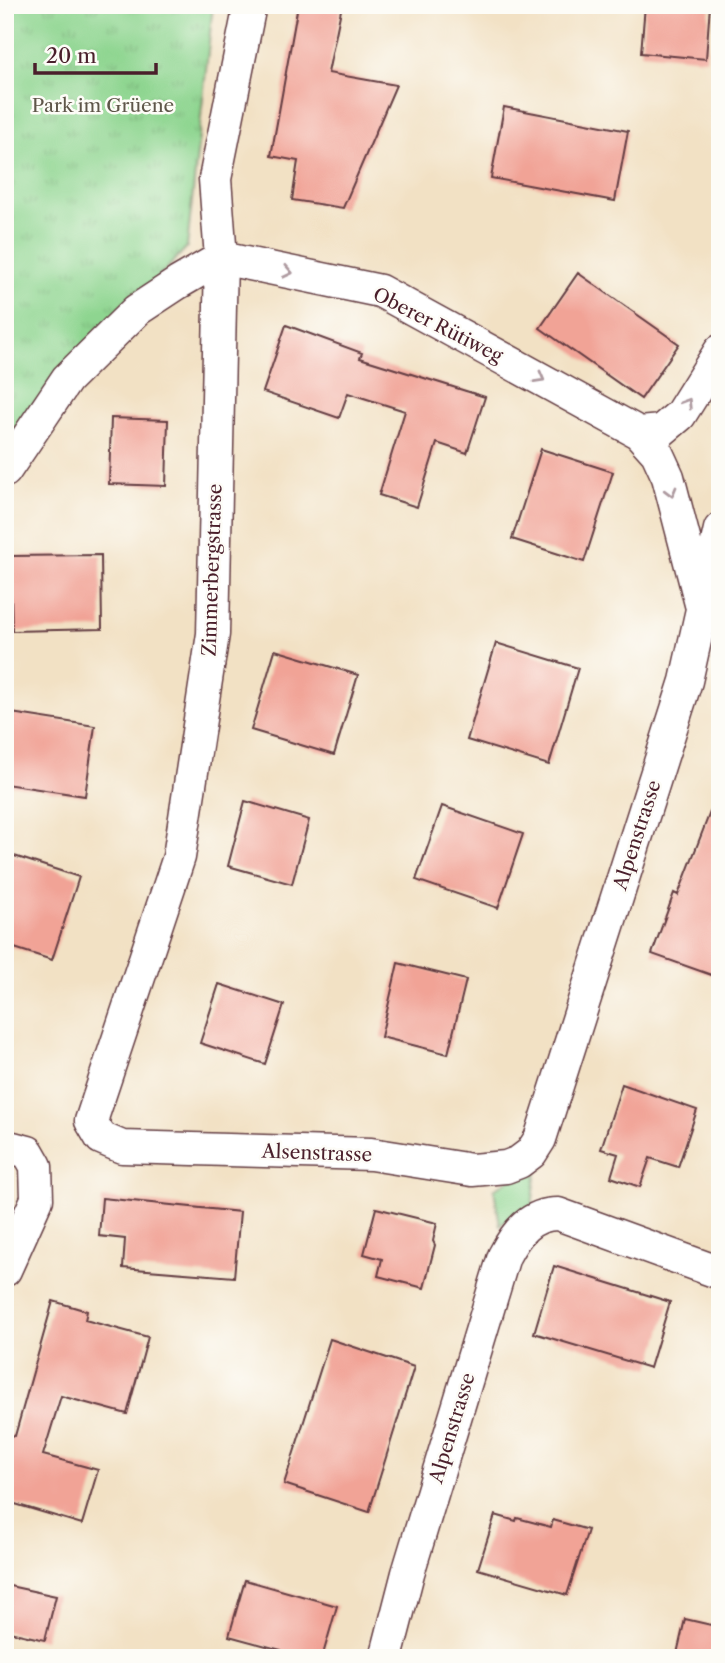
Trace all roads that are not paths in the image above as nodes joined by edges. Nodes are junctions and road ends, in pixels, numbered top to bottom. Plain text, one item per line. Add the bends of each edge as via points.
1 (250, 5) edge
2 (221, 258) junction
3 (720, 351) edge
4 (639, 433) junction
5 (5, 471) edge
6 (720, 529) edge
7 (702, 609) junction
8 (91, 1121) joint
9 (540, 1139) joint
10 (16, 1149) edge
11 (5, 1270) edge
12 (720, 1273) edge
13 (386, 1658) edge

1 - 2 street, Zimmerbergstrasse via 215,179
2 -> 4 street, Oberer Rütiweg via 380,291
2 - 5 street via 137,310 67,379
2 - 8 street, Zimmerbergstrasse via 213,634 179,857
4 -> 3 street via 661,431 680,415
4 -> 7 street, Oberer Rütiweg via 657,453 668,477
6 - 7 street, Alpenstrasse
7 - 9 street, Alpenstrasse via 686,681
8 - 9 street, Alsenstrasse via 101,1138 122,1147 371,1154 472,1170 519,1162
10 - 11 street via 36,1166 37,1199
12 - 13 street, Alpenstrasse via 572,1217 544,1214 521,1229 504,1256

